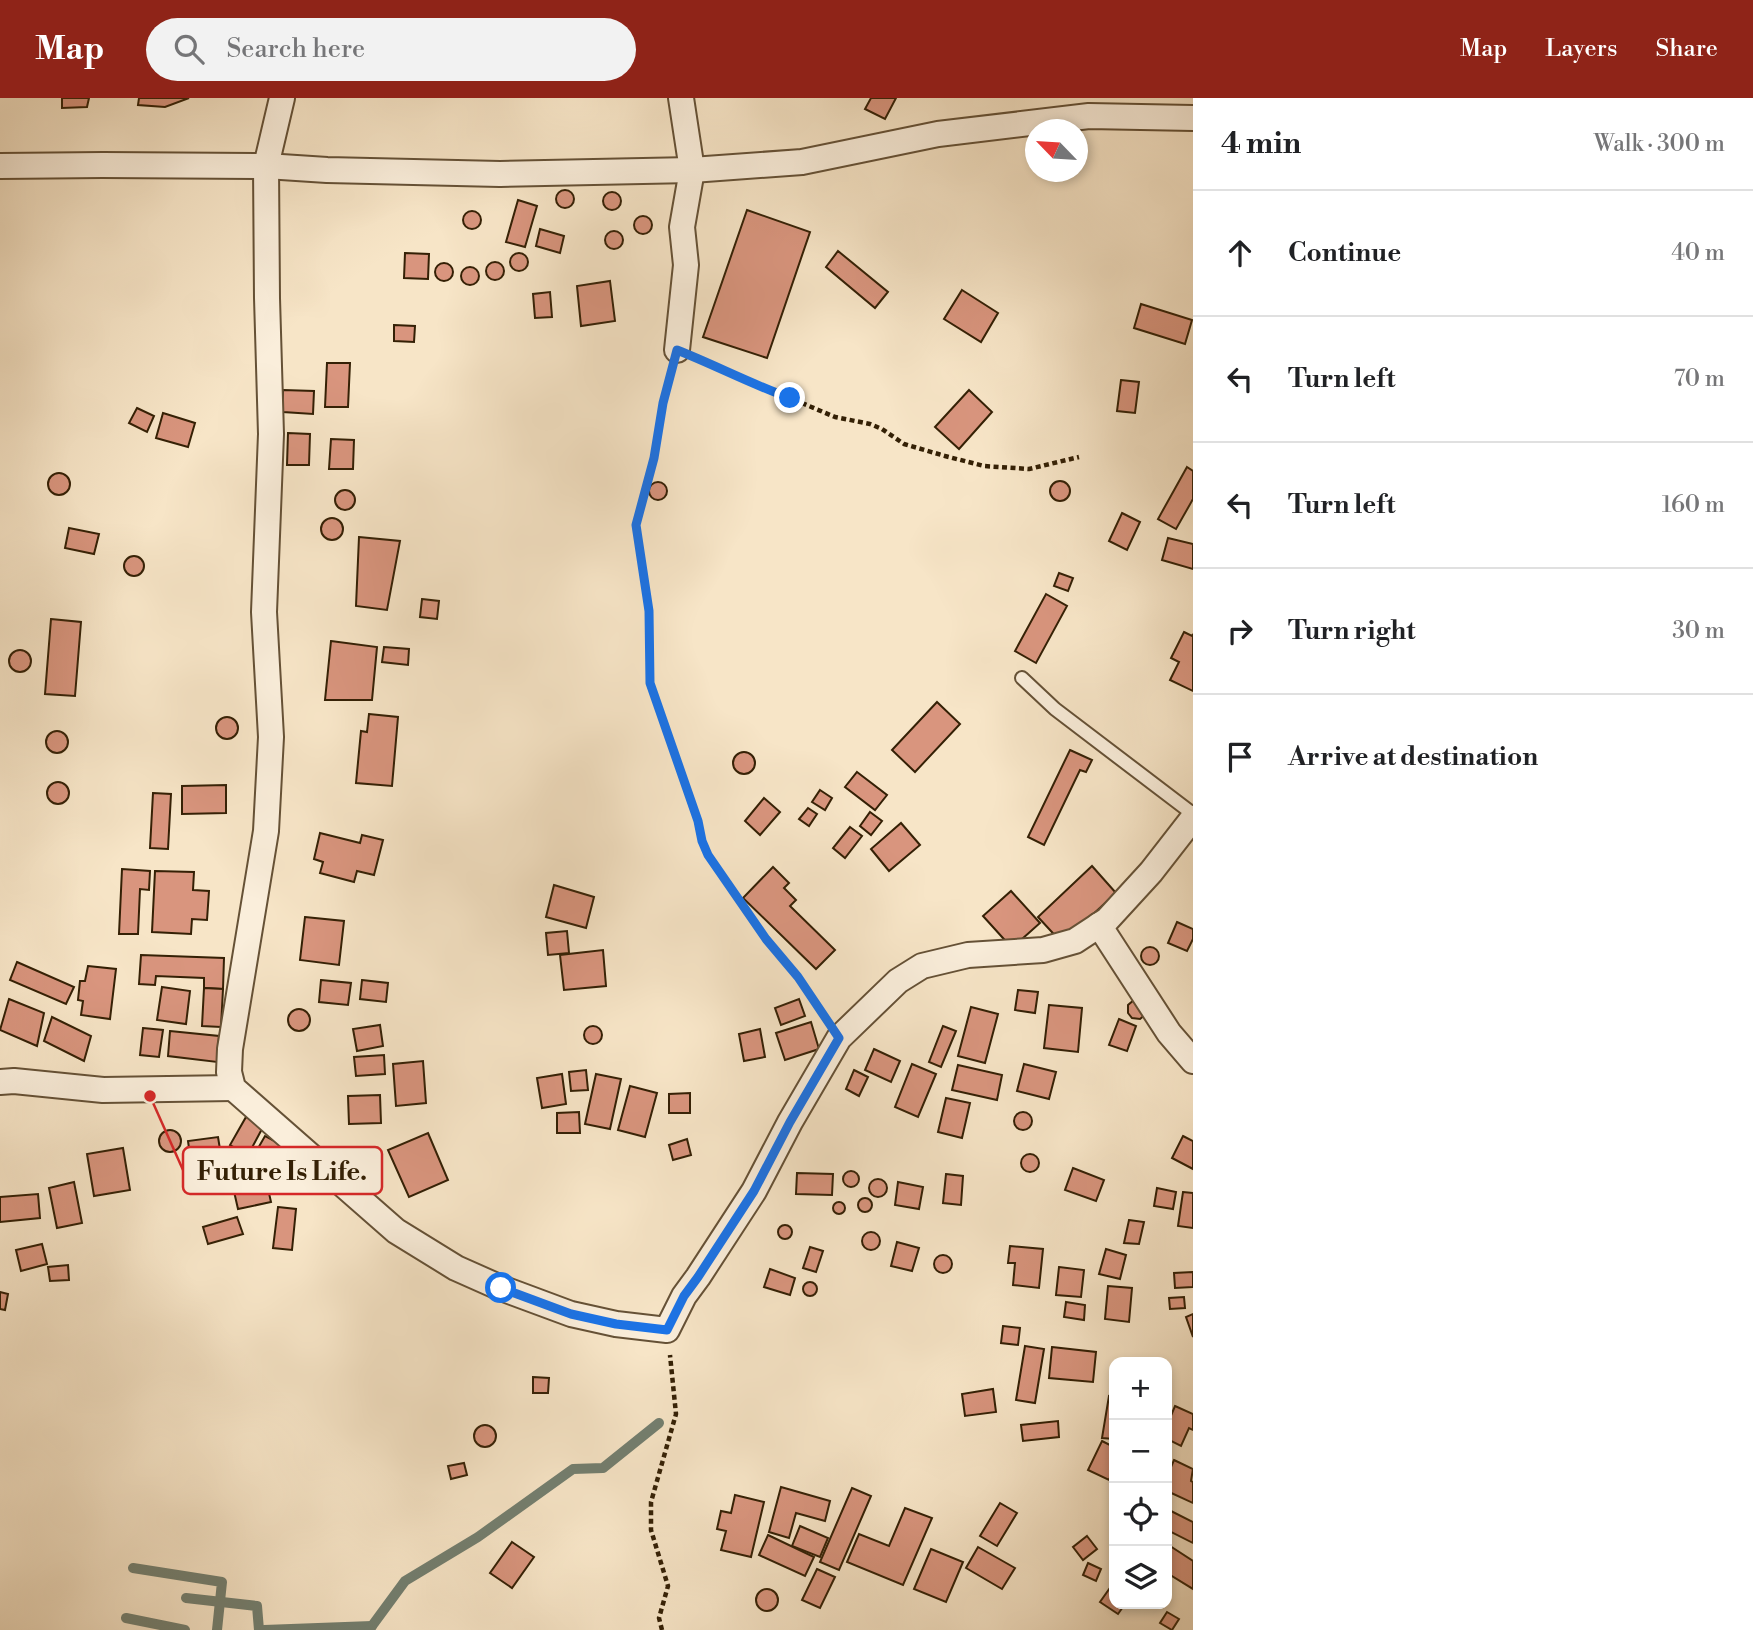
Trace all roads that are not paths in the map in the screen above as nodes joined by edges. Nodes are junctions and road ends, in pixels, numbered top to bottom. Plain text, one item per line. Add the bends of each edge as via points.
1 (282, 98) edge
2 (681, 98) edge
3 (1193, 118) edge
4 (0, 166) edge
5 (266, 166) junction
6 (692, 170) junction
7 (677, 350) road end
8 (1022, 678) dead end
9 (1193, 816) edge
10 (1099, 925) junction
11 (1193, 1061) edge
12 (0, 1082) edge
13 (233, 1088) junction

1 - 5 street
2 - 6 street
3 - 6 street via 1089,116 938,134 802,162
4 - 5 street
5 - 6 street via 500,174
5 - 13 street via 271,434 264,612 271,737 266,831 230,1049
6 - 7 street via 682,227 686,265
8 - 9 lane
9 - 10 street via 1151,872
10 - 11 street
10 - 13 street via 1075,941 1044,950 968,955 922,966 898,981 839,1038 754,1191 684,1296 667,1330 571,1314 456,1268 396,1231
12 - 13 street via 103,1090

